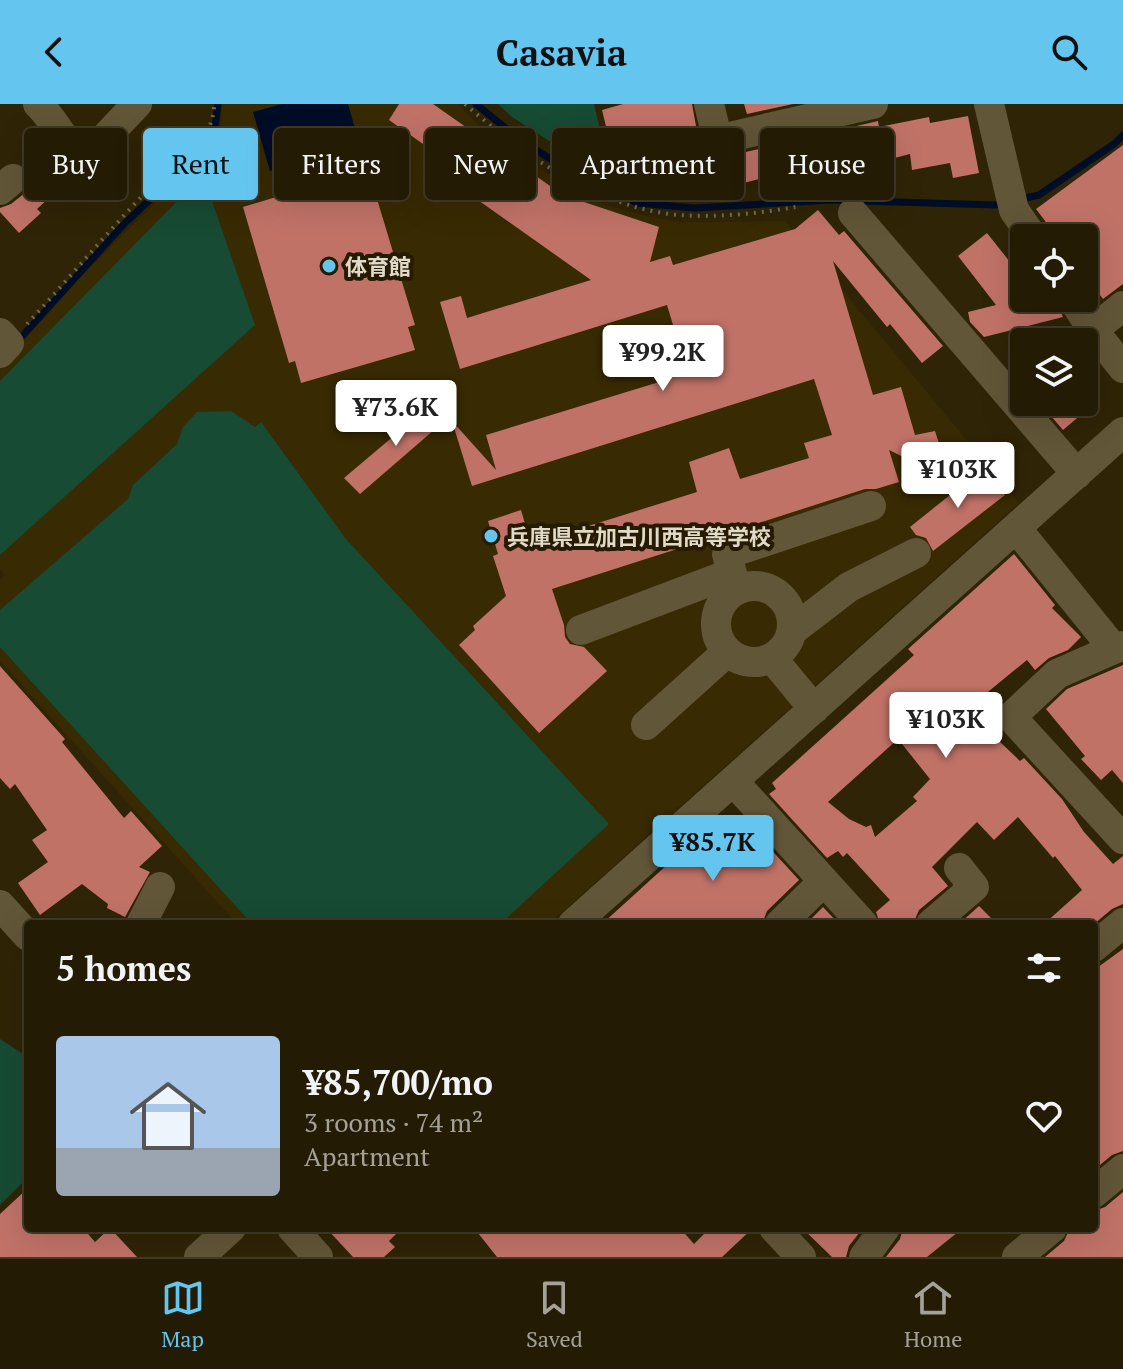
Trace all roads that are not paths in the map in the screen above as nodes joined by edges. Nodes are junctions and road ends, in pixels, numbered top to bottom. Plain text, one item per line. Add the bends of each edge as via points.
1 (38, 104) edge
2 (137, 104) edge
3 (709, 104) edge
4 (873, 104) edge
5 (989, 104) edge
6 (715, 128) edge
7 (744, 135) edge
8 (853, 213) dead end
9 (1025, 224) edge
10 (1123, 306) edge
11 (1096, 328) edge
12 (1098, 336) edge
13 (1123, 368) edge
14 (1123, 432) edge
15 (1077, 474) junction
16 (871, 506) dead end
17 (1016, 528) junction
18 (916, 553) dead end
19 (734, 582) junction
20 (581, 630) dead end
21 (793, 630) junction
22 (1118, 647) edge
23 (727, 652) junction
24 (772, 658) junction
25 (814, 709) junction
26 (646, 725) dead end
27 (733, 781) junction
28 (1119, 827) edge
29 (959, 868) dead end
30 (824, 881) junction
31 (160, 887) dead end
32 (0, 905) edge
33 (143, 920) edge
34 (577, 920) edge
35 (784, 920) edge
36 (859, 920) edge
37 (936, 920) edge
38 (1123, 923) edge
39 (24, 932) edge
40 (1098, 944) edge
41 (1123, 1169) edge
42 (1098, 1190) edge
43 (227, 1232) edge
44 (296, 1232) edge
45 (778, 1232) edge
46 (882, 1232) edge
47 (1047, 1232) edge
48 (199, 1257) edge
49 (318, 1257) edge
50 (801, 1257) edge
51 (864, 1257) edge
52 (1017, 1257) edge

1 - 2 street via 79,154 100,143
3 - 6 street
4 - 7 street
5 - 9 street via 1013,203
8 - 15 street
10 - 11 street
12 - 13 street
14 - 15 street
15 - 17 street
16 - 19 street via 727,554
17 - 22 street
17 - 25 street
18 - 21 street via 849,587
19 - 20 street
19 - 21 street via 772,590 789,606
19 - 23 street via 716,619
21 - 24 street
22 - 28 street via 1057,674 1002,725
23 - 24 street via 749,662
23 - 26 street
24 - 25 street
25 - 27 street
27 - 30 street
27 - 34 street
29 - 37 street via 974,887
30 - 35 street
30 - 36 street
31 - 33 street
32 - 39 street
38 - 40 street
41 - 42 street
43 - 48 street
44 - 49 street
45 - 50 street
46 - 51 street
47 - 52 street

